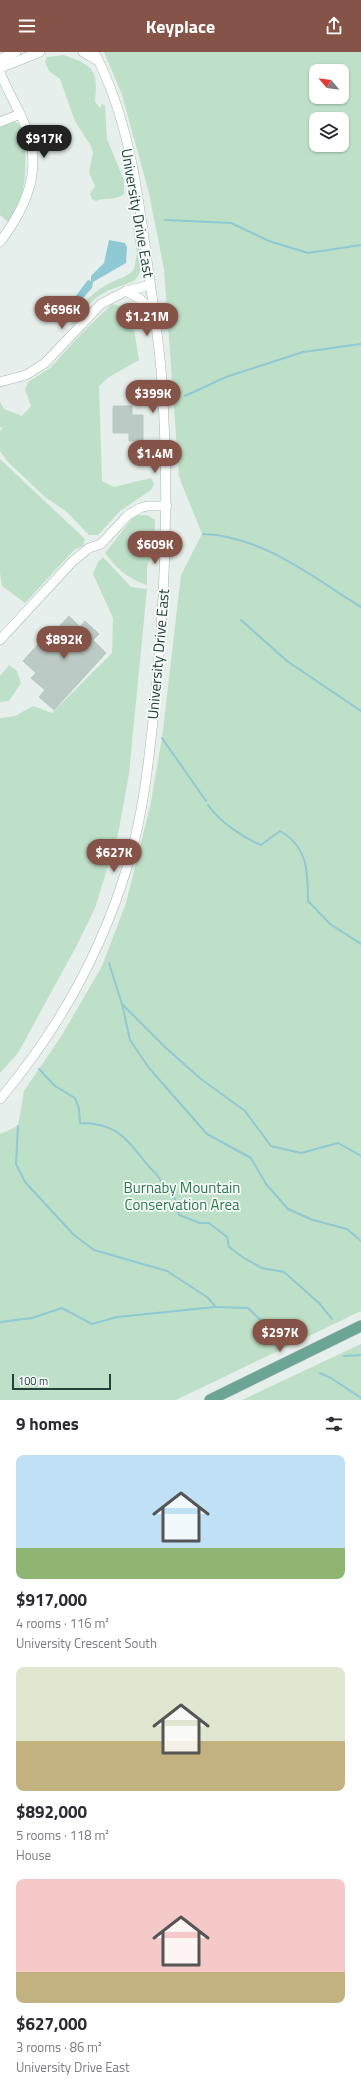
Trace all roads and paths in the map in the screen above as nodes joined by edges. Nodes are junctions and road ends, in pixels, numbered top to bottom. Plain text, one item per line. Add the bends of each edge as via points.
1 (16, 52) edge
2 (40, 52) edge
3 (83, 52) edge
4 (94, 52) edge
5 (0, 59) edge
6 (98, 61) junction
7 (0, 68) edge
8 (0, 72) edge
9 (20, 114) junction
10 (0, 122) edge
11 (0, 242) edge
12 (150, 285) junction
13 (126, 291) junction
14 (154, 312) junction
15 (0, 382) edge
16 (167, 506) junction
17 (0, 640) edge
18 (0, 1099) edge
19 (361, 1326) edge
20 (210, 1400) edge

1 - 5 street
2 - 7 street
3 - 6 street, University Drive East
4 - 6 street, University Drive East
6 - 12 street, University Drive East via 112,89 125,135 142,218
8 - 9 street
9 - 10 street
9 - 11 street via 31,145 31,182 15,223
12 - 13 street
12 - 14 street, University Drive East
13 - 14 street
13 - 15 street via 91,311 62,347 45,363 26,374
14 - 16 street, University Drive East via 163,386
16 - 17 street via 147,506 128,515 101,544 89,548 72,561
16 - 18 street, University Drive East via 164,607 153,719 140,814 128,864 107,926 85,974 43,1044
19 - 20 main road

